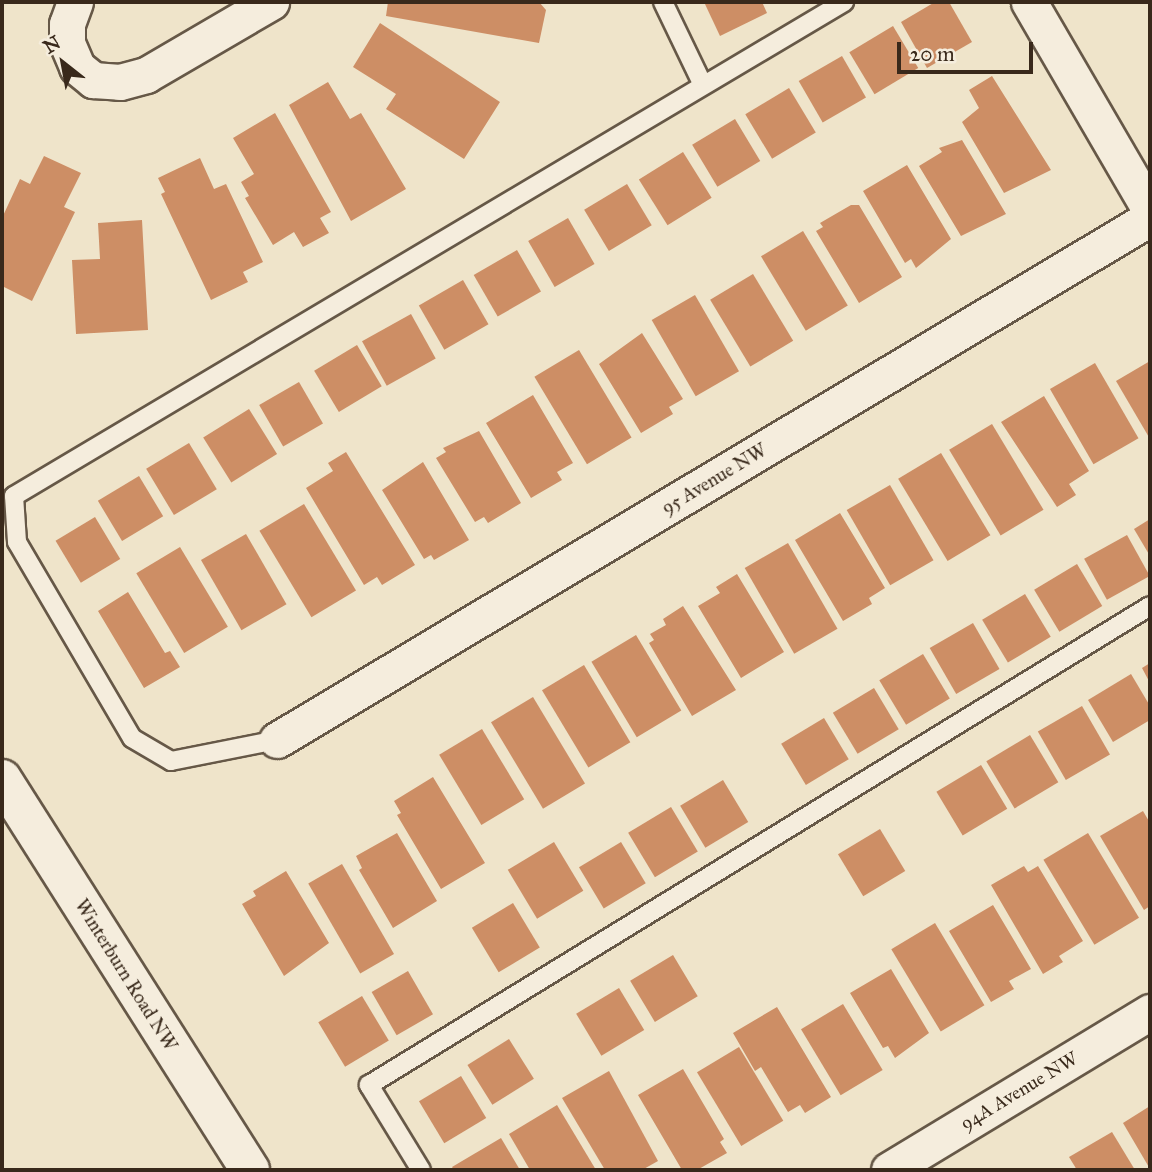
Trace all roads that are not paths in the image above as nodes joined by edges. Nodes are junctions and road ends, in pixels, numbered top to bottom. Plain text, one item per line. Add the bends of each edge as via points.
1 (75, 2) edge
2 (271, 2) edge
3 (663, 2) edge
4 (844, 2) edge
5 (1029, 2) edge
6 (703, 85) junction
7 (1147, 199) edge
8 (1150, 606) edge
9 (277, 740) joint
10 (2, 779) edge
11 (1150, 1012) edge
12 (250, 1170) edge
13 (421, 1170) edge
14 (889, 1170) edge

1 - 2 street via 67,23 67,43 78,67 93,80 120,82 146,75
3 - 6 lane
4 - 6 lane
5 - 7 street
6 - 9 lane via 14,496 17,541 132,738 172,761
7 - 9 street, 95 Avenue NW
8 - 13 lane via 369,1085
10 - 12 main road, Winterburn Road NW
11 - 14 street, 94A Avenue NW

